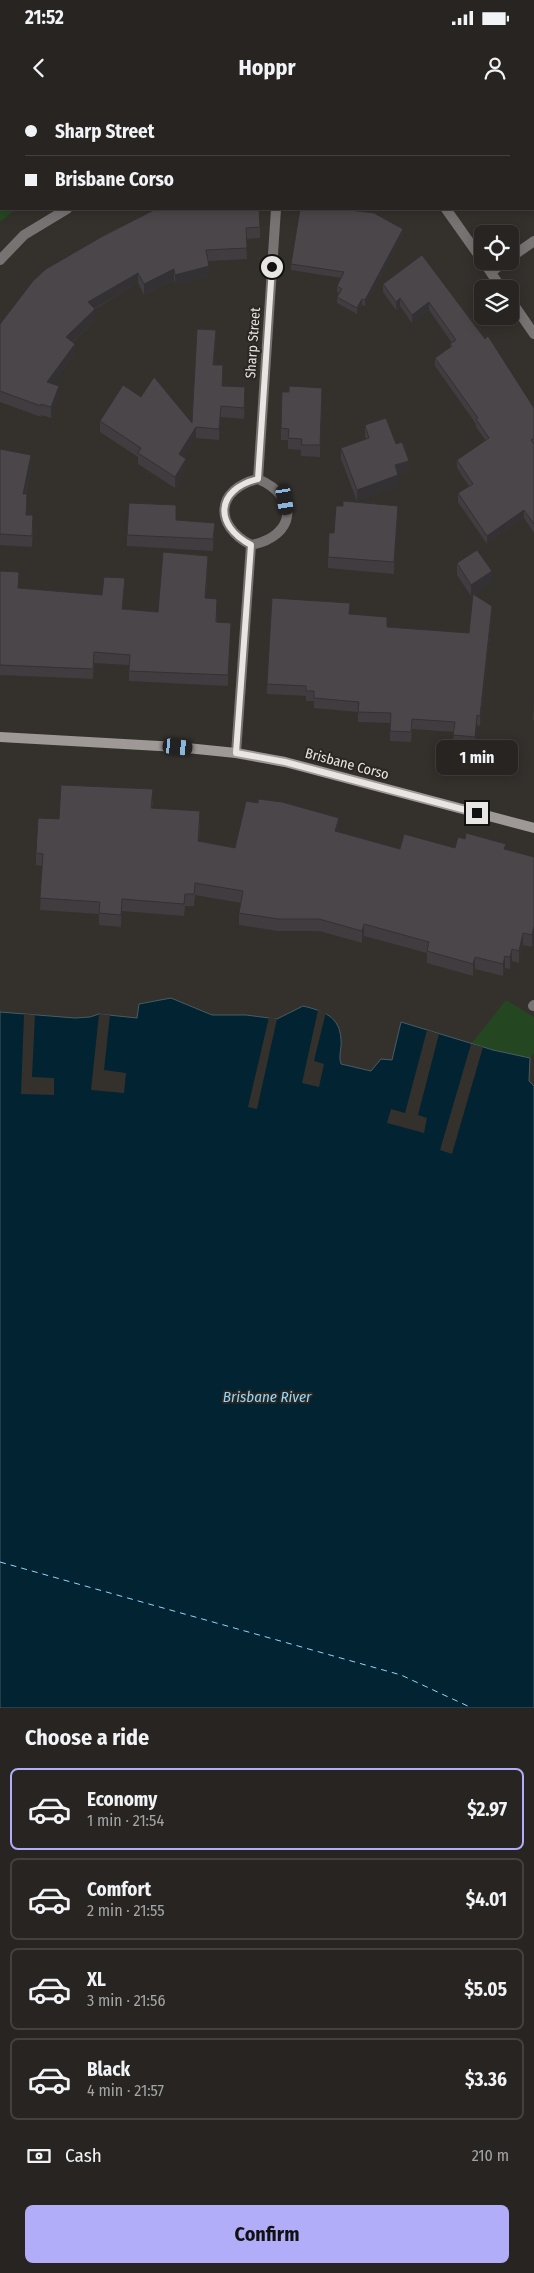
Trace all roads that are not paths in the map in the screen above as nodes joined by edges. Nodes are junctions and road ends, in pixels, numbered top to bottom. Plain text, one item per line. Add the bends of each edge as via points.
1 (65, 210) edge
2 (276, 210) edge
3 (447, 210) edge
4 (534, 241) edge
5 (474, 248) edge
6 (519, 252) edge
7 (0, 260) edge
8 (494, 270) edge
9 (491, 272) joint
10 (496, 280) edge
11 (519, 313) edge
12 (534, 334) edge
13 (258, 479) junction
14 (251, 545) junction
15 (0, 737) edge
16 (236, 753) junction
17 (534, 828) edge

1 - 7 street via 24,235
2 - 13 street, Sharp Street
3 - 5 street
4 - 6 street
8 - 9 street
9 - 10 street
11 - 12 street
13 - 14 street via 245,482 232,491 224,511 229,528
13 - 14 street via 279,491 287,511 278,534
14 - 16 street
15 - 16 street, Brisbane Corso
16 - 17 street, Brisbane Corso via 285,762

